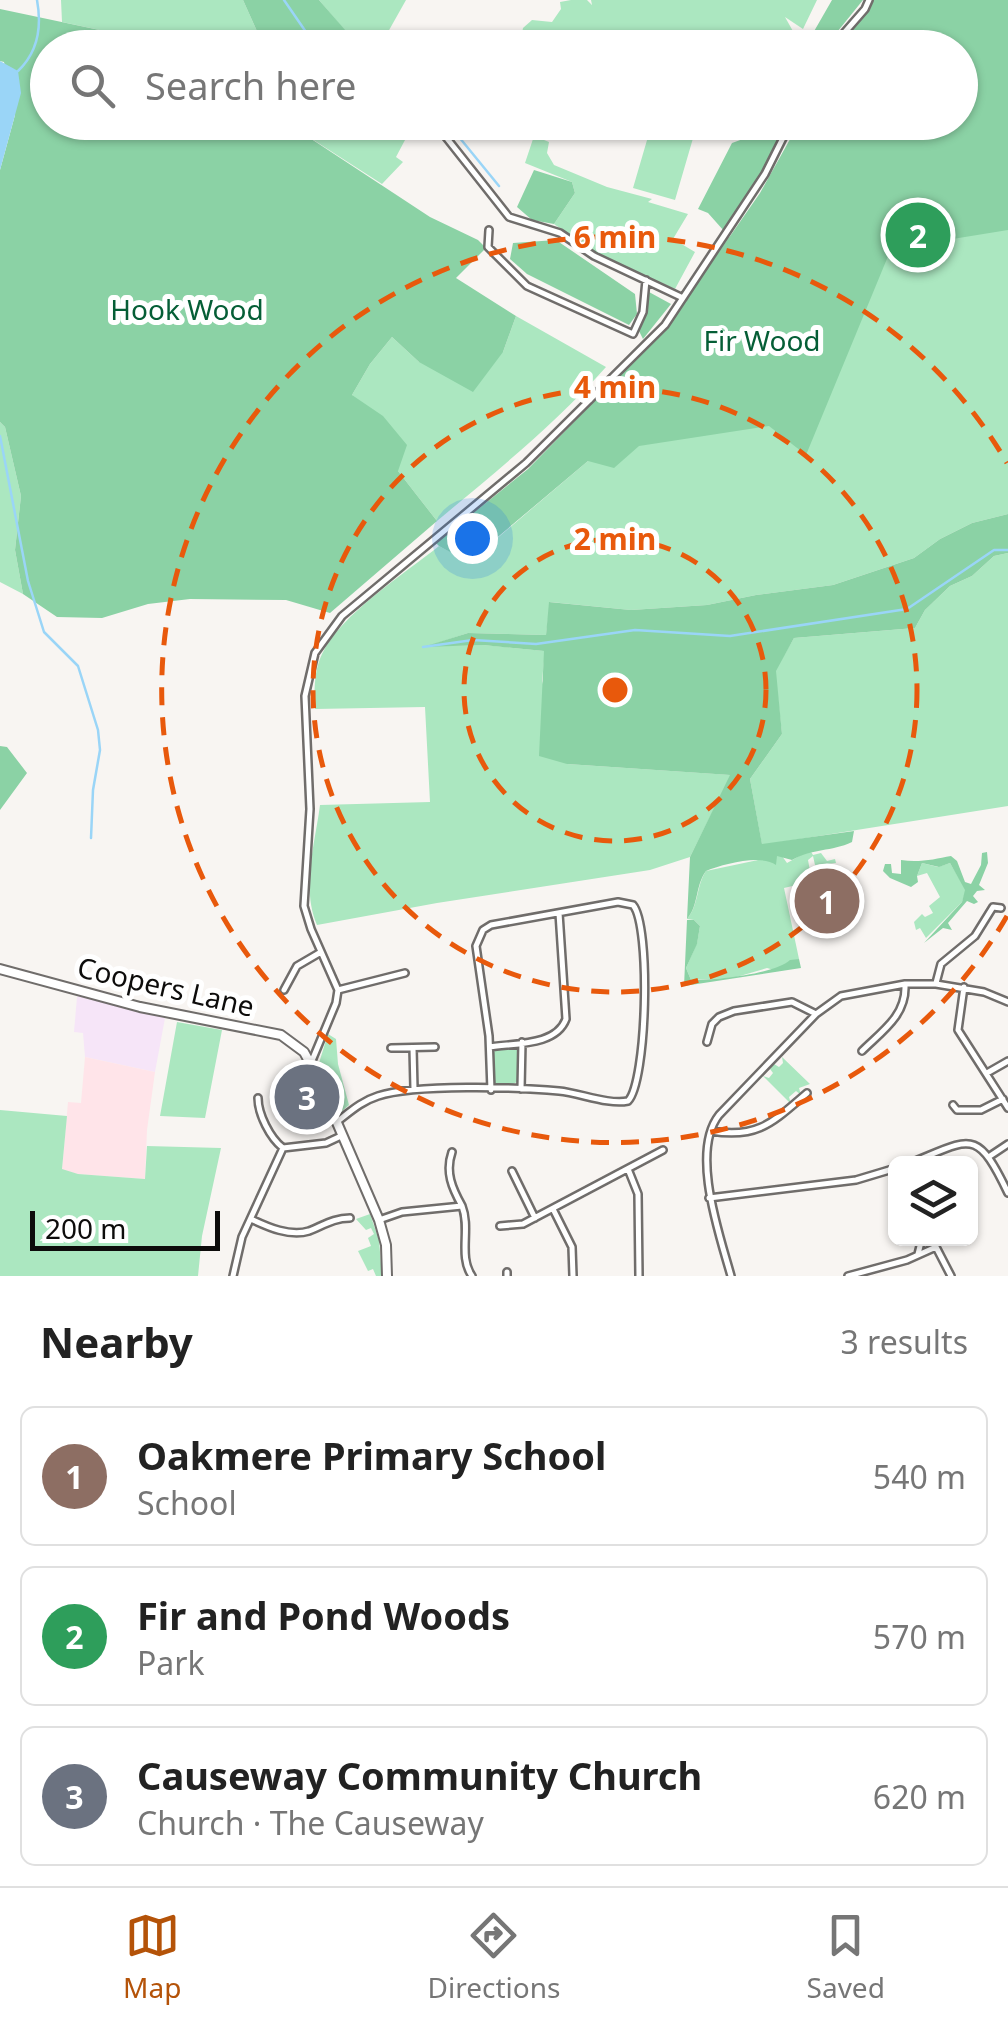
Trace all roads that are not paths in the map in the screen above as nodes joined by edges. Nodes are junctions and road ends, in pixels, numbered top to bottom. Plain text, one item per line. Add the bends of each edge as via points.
1 (869, 0) edge
2 (847, 30) edge
3 (448, 140) edge
4 (782, 140) edge
5 (489, 230) dead end
6 (646, 280) junction
7 (683, 298) junction
8 (1002, 908) dead end
9 (559, 913) junction
10 (321, 952) junction
11 (0, 970) edge
12 (405, 973) dead end
13 (906, 984) junction
14 (936, 984) junction
15 (964, 987) junction
16 (284, 990) dead end
17 (338, 990) junction
18 (1008, 1002) edge
19 (816, 1014) junction
20 (522, 1042) junction
21 (707, 1042) dead end
22 (435, 1047) dead end
23 (490, 1047) junction
24 (391, 1048) dead end
25 (413, 1048) junction
26 (862, 1051) dead end
27 (1008, 1061) edge
28 (311, 1063) junction
29 (987, 1073) junction
30 (520, 1088) junction
31 (490, 1090) junction
32 (414, 1091) junction
33 (806, 1093) dead end
34 (258, 1098) dead end
35 (1002, 1099) junction
36 (954, 1105) dead end
37 (1008, 1108) edge
38 (336, 1124) junction
39 (711, 1131) junction
40 (341, 1136) junction
41 (1008, 1144) edge
42 (283, 1148) junction
43 (663, 1150) dead end
44 (452, 1152) dead end
45 (930, 1156) edge
46 (990, 1156) junction
47 (628, 1169) junction
48 (888, 1170) edge
49 (512, 1171) dead end
50 (1008, 1193) edge
51 (710, 1198) junction
52 (462, 1206) junction
53 (553, 1208) junction
54 (350, 1218) dead end
55 (535, 1218) junction
56 (251, 1219) junction
57 (380, 1220) junction
58 (500, 1226) dead end
59 (918, 1246) edge
60 (936, 1247) joint
61 (918, 1254) junction
62 (233, 1276) edge
63 (388, 1276) edge
64 (472, 1276) edge
65 (574, 1276) edge
66 (638, 1276) edge
67 (732, 1276) edge
68 (848, 1276) edge
69 (951, 1276) edge

1 - 2 street
3 - 6 street via 509,217 560,233
4 - 7 street
5 - 6 street via 488,247 527,286 633,334
6 - 7 street
7 - 10 street via 646,347 526,464 342,616 320,643 305,696 310,810 303,892
8 - 14 street via 993,906 976,936 941,964
9 - 20 street via 566,1019 554,1036
9 - 23 street via 491,924 477,939
9 - 30 street via 622,902 635,908 643,1012 636,1089 632,1098 616,1102
10 - 16 street via 297,966
10 - 17 street
11 - 28 main road, Coopers Lane via 281,1036
12 - 17 street
13 - 14 street
13 - 19 street via 847,994
13 - 26 street via 898,1015
14 - 15 street
15 - 18 street
15 - 29 street via 957,1027
17 - 28 street
19 - 21 street via 792,1002 734,1011 712,1024
19 - 39 street
20 - 23 street
20 - 30 street
22 - 25 street
23 - 31 street
24 - 25 street
25 - 32 street
27 - 29 street
28 - 38 main road
29 - 35 street
30 - 31 street
31 - 32 street
32 - 38 street via 372,1098
33 - 39 street via 759,1130
34 - 42 street
35 - 36 street via 981,1110
35 - 37 street
38 - 40 main road
39 - 51 street
40 - 42 street
40 - 57 main road
41 - 46 street
42 - 56 street
43 - 47 street
44 - 52 street via 450,1180
45 - 46 street via 962,1144
46 - 50 street
47 - 53 street
47 - 66 street via 638,1194
48 - 51 street
49 - 55 street
51 - 67 street
52 - 57 street
52 - 64 street
53 - 55 street
53 - 65 street via 572,1247
54 - 56 street via 300,1233
55 - 58 street
56 - 62 street
57 - 63 main road
59 - 61 street
60 - 61 street
60 - 69 street
61 - 68 street

